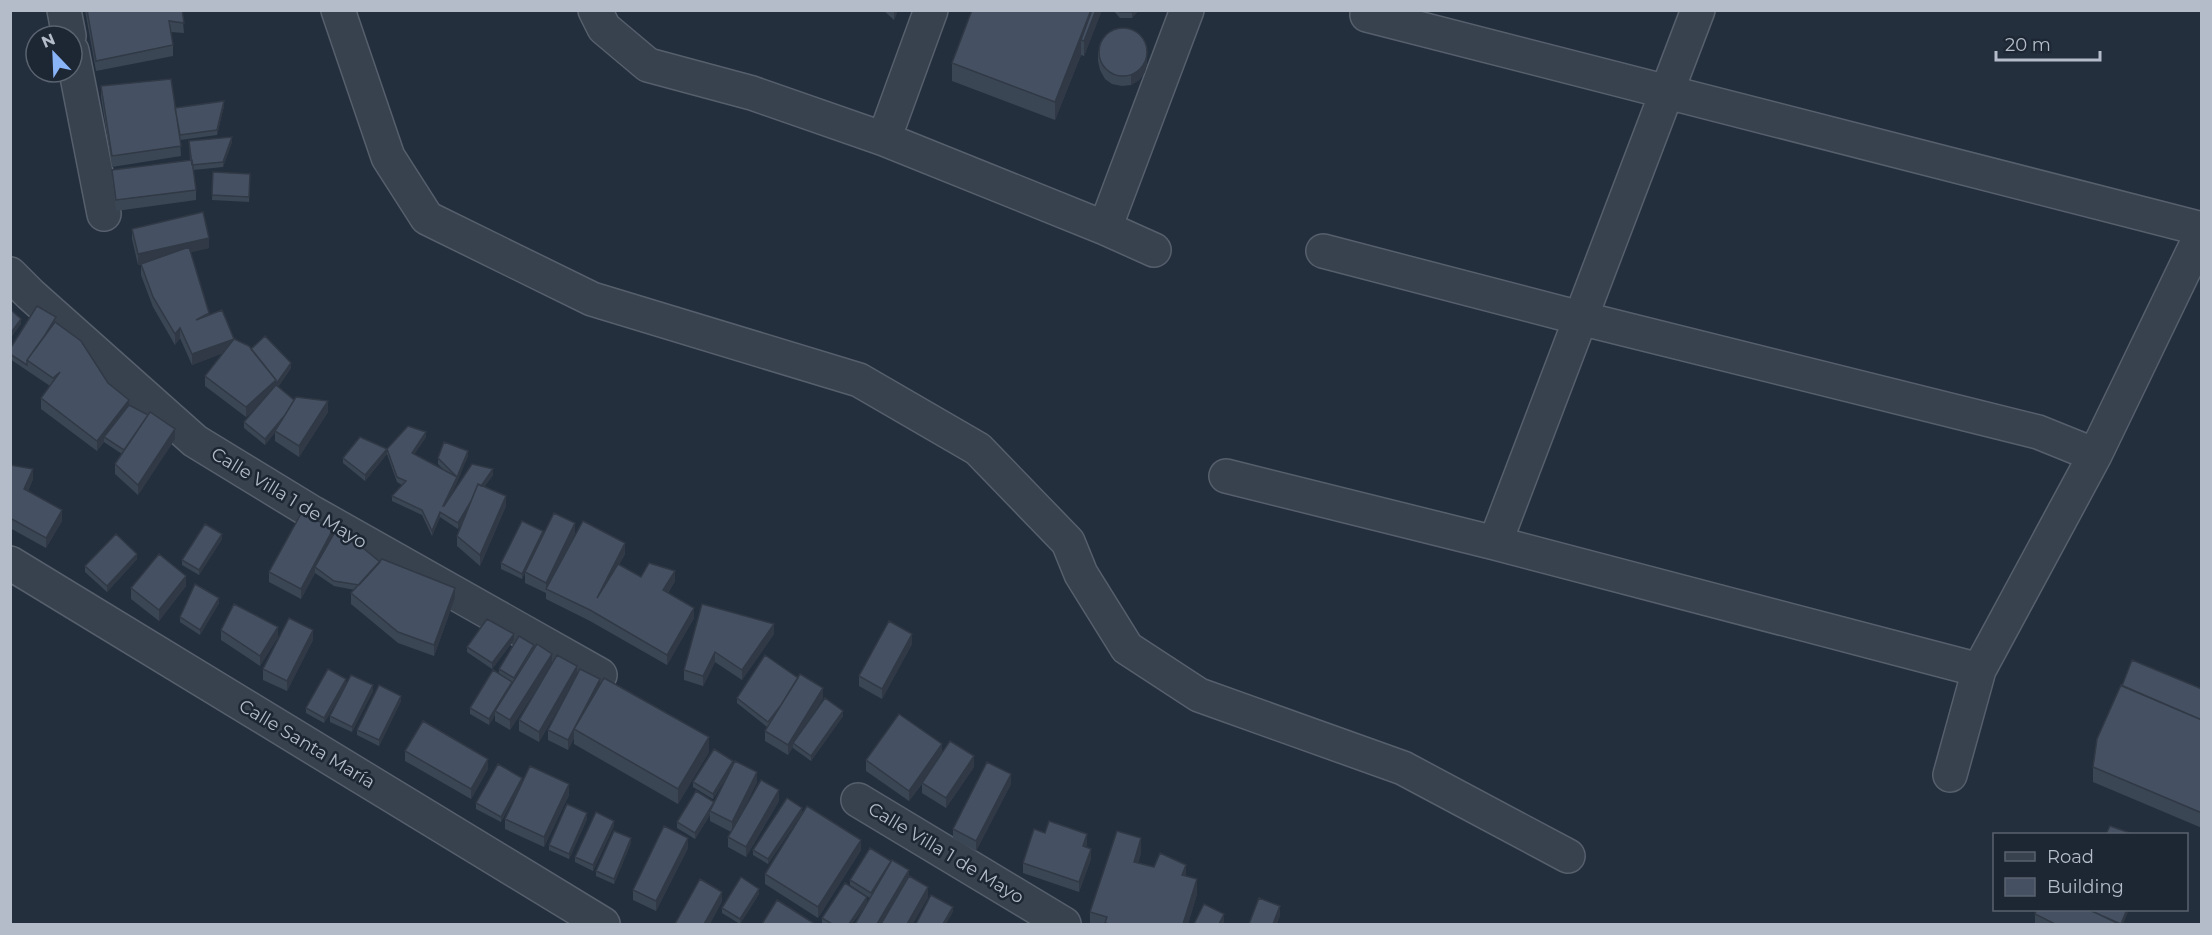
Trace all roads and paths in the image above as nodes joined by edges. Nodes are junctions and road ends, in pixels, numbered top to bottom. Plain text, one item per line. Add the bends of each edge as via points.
1 (338, 10) edge
2 (595, 10) edge
3 (931, 10) edge
4 (1187, 10) edge
5 (1698, 10) edge
6 (1367, 15) dead end
7 (79, 84) edge
8 (1667, 93) junction
9 (884, 139) junction
10 (105, 214) dead end
11 (1105, 228) junction
12 (2202, 231) edge
13 (1154, 250) dead end
14 (1323, 251) dead end
15 (10, 274) edge
16 (1580, 318) junction
17 (2095, 454) junction
18 (1226, 476) dead end
19 (1495, 543) junction
20 (10, 563) edge
21 (1979, 670) junction
22 (600, 675) dead end
23 (1950, 775) dead end
24 (858, 800) dead end
25 (1568, 855) dead end
26 (603, 924) edge
27 (1064, 924) edge

1 - 25 street via 388,157 428,218 592,299 859,380 978,449 1068,542 1081,574 1127,648 1199,695 1403,768
2 - 9 street via 604,28 648,65 752,93
3 - 9 street
4 - 11 street
5 - 8 street
6 - 8 street
7 - 10 street
8 - 12 street
8 - 16 street
9 - 11 street
11 - 13 street
12 - 17 street
14 - 16 street
15 - 22 street, Calle Villa 1 de Mayo via 195,441 313,513
16 - 17 street via 2038,432
16 - 19 street
17 - 21 street
18 - 19 street
19 - 21 street
20 - 26 street, Calle Santa María
21 - 23 street
24 - 27 street, Calle Villa 1 de Mayo

